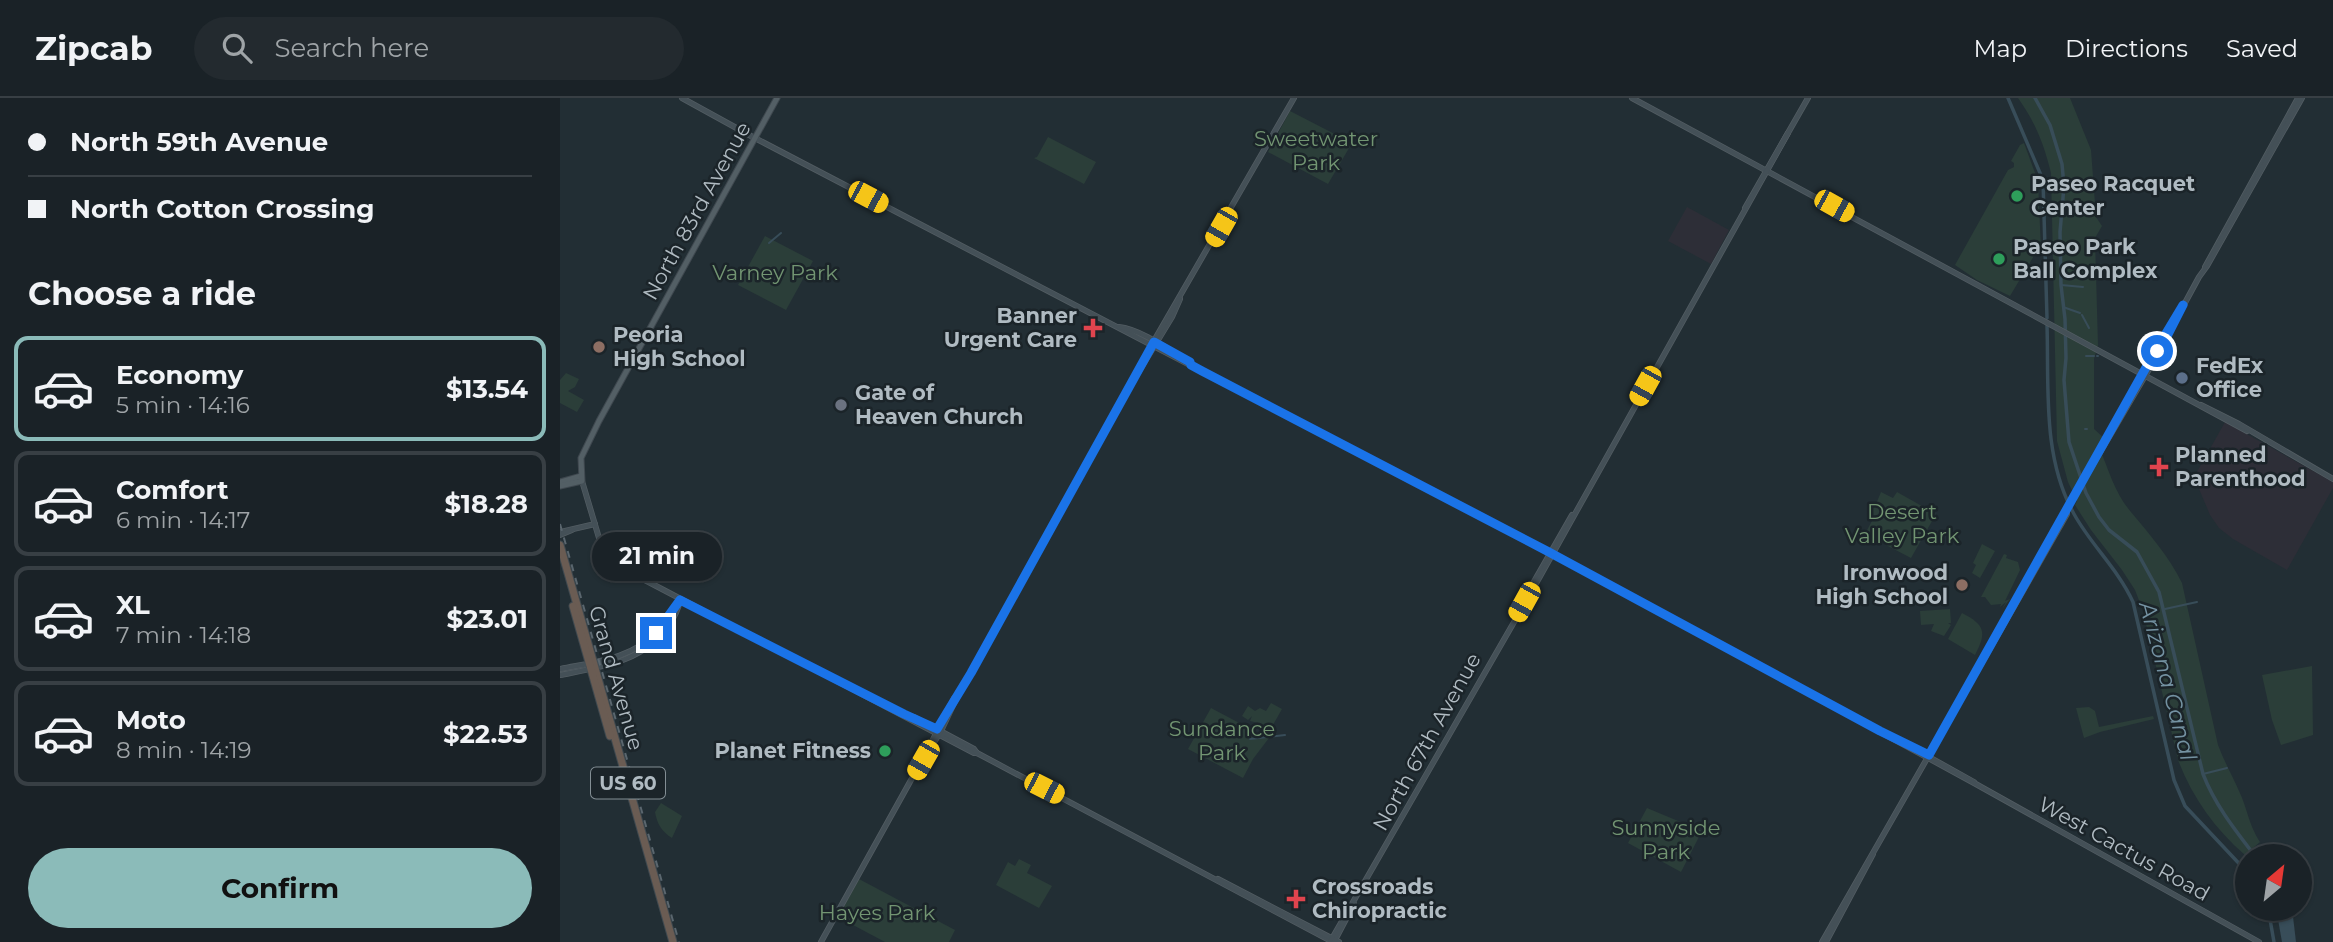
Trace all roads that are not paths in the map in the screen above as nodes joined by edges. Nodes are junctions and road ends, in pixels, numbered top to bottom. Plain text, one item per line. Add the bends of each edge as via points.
1 (682, 98) edge
2 (777, 98) edge
3 (1294, 98) edge
4 (1632, 98) edge
5 (1808, 98) edge
6 (2300, 98) edge
7 (755, 138) junction
8 (1767, 170) junction
9 (1179, 299) junction
10 (2183, 305) junction
11 (1154, 345) junction
12 (2159, 345) junction
13 (2158, 354) junction
14 (2144, 374) junction
15 (2201, 405) junction
16 (2220, 417) junction
17 (2239, 424) junction
18 (2247, 431) junction
19 (581, 478) junction
20 (2333, 479) edge
21 (560, 484) edge
22 (2069, 507) junction
23 (595, 524) junction
24 (560, 533) edge
25 (560, 545) edge
26 (1551, 553) junction
27 (560, 561) edge
28 (680, 600) junction
29 (2006, 615) junction
30 (2006, 622) junction
31 (645, 645) junction
32 (592, 666) junction
33 (560, 669) edge
34 (560, 675) edge
35 (956, 697) junction
36 (938, 732) junction
37 (1928, 757) junction
38 (1217, 879) junction
39 (1233, 890) junction
40 (1252, 896) junction
41 (1333, 941) edge
42 (671, 942) edge
43 (821, 942) edge
44 (1824, 942) edge
45 (2259, 942) edge

1 - 7 main road, West Cactus Road
2 - 7 main road, North 83rd Avenue
3 - 9 main road
4 - 8 main road
5 - 8 main road, North 67th Avenue
6 - 10 main road
7 - 11 main road, West Cactus Road
7 - 19 main road, North 83rd Avenue via 581,458
8 - 14 main road
8 - 26 main road, North 67th Avenue
9 - 11 main road
9 - 11 main road
10 - 12 main road
10 - 13 main road
11 - 26 main road, West Cactus Road
11 - 35 main road
12 - 13 main road
12 - 14 main road
13 - 14 main road
14 - 15 main road
14 - 22 main road
15 - 16 main road
15 - 17 main road
16 - 17 main road
16 - 18 main road
17 - 18 main road
18 - 20 main road
19 - 21 main road
19 - 23 main road
22 - 29 main road
22 - 30 main road
23 - 24 main road
23 - 28 main road via 602,548 614,563
25 - 32 highway, Grand Avenue / US 60
26 - 37 main road, West Cactus Road
26 - 41 main road, North 67th Avenue
27 - 32 highway, Grand Avenue / US 60
28 - 31 main road
28 - 36 main road
29 - 30 main road
29 - 37 main road
30 - 37 main road
31 - 32 main road
31 - 32 main road via 622,662
32 - 33 main road
32 - 34 main road
32 - 42 highway, Grand Avenue / US 60
35 - 36 main road
35 - 36 main road
36 - 38 main road
36 - 43 main road
37 - 44 main road
37 - 45 main road, West Cactus Road
38 - 39 main road
38 - 40 main road
39 - 40 main road
39 - 41 main road
40 - 41 main road

